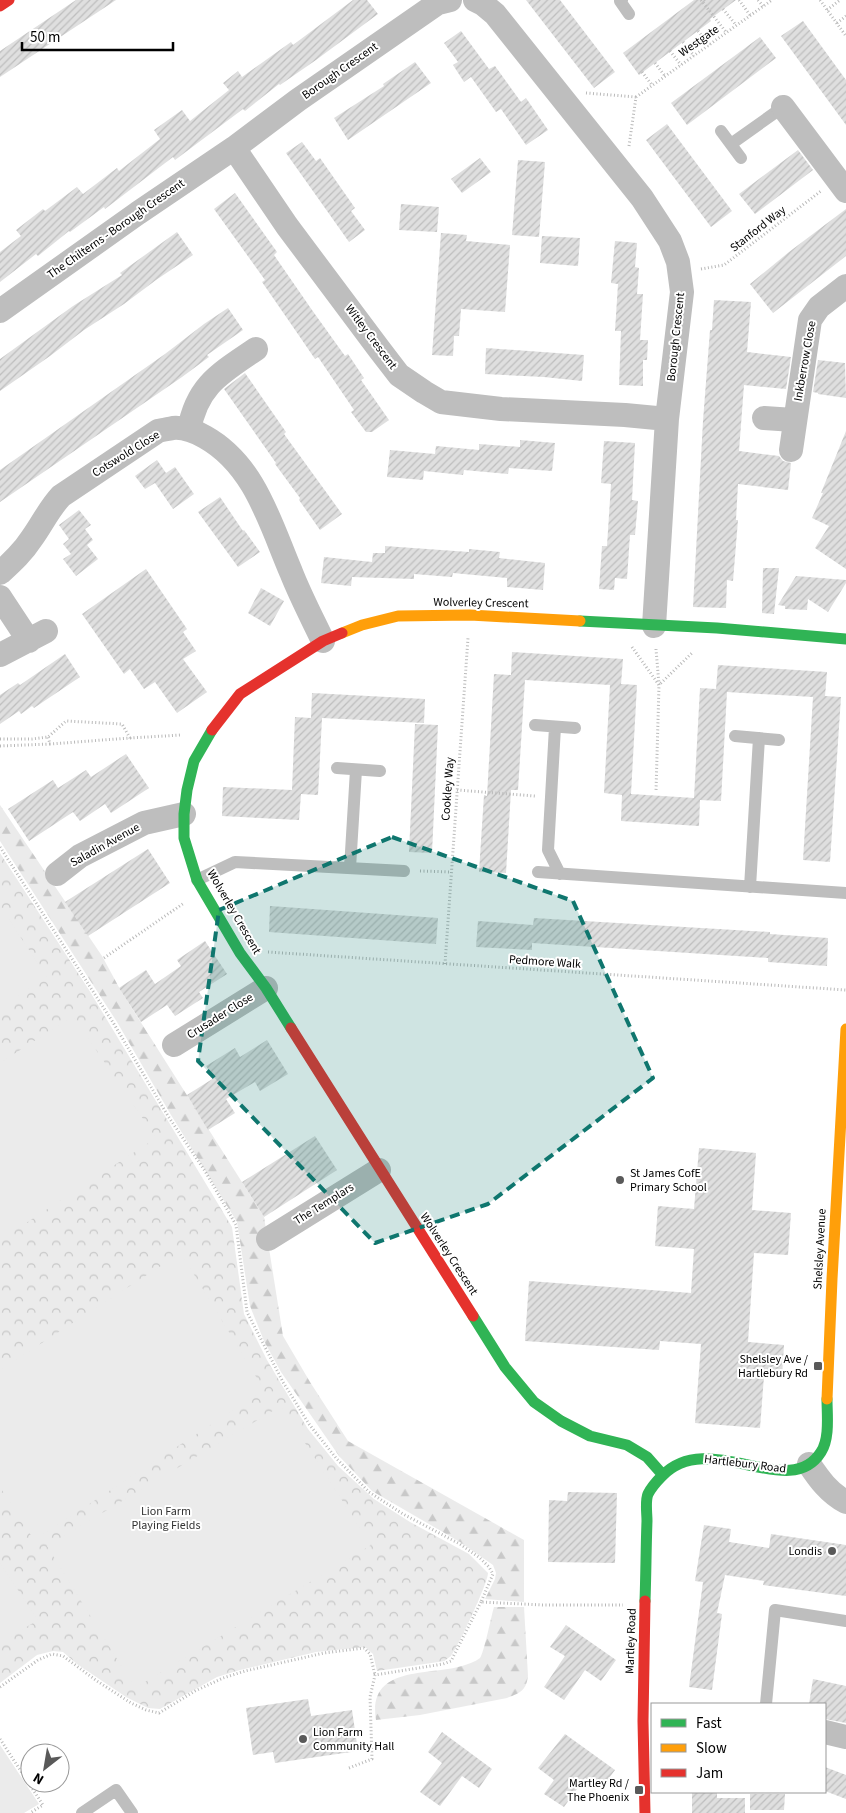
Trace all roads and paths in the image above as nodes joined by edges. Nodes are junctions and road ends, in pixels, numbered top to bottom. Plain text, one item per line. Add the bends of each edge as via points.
1 (9, 0) edge
2 (450, 0) edge
3 (475, 0) edge
4 (620, 0) edge
5 (701, 0) edge
6 (739, 0) edge
7 (758, 0) edge
8 (772, 0) edge
9 (819, 0) edge
10 (840, 0) edge
11 (0, 6) edge
12 (763, 6) junction
13 (724, 9) dead end
14 (827, 10) junction
15 (629, 14) dead end
16 (750, 15) junction
17 (846, 16) edge
18 (837, 23) junction
19 (736, 25) junction
20 (698, 30) dead end
21 (726, 32) junction
22 (846, 36) edge
23 (683, 42) dead end
24 (709, 45) junction
25 (670, 52) dead end
26 (694, 56) junction
27 (655, 63) dead end
28 (681, 65) junction
29 (642, 72) dead end
30 (665, 76) junction
31 (652, 85) junction
32 (578, 93) dead end
33 (587, 93) junction
34 (636, 97) junction
35 (593, 101) dead end
36 (783, 107) joint
37 (721, 132) dead end
38 (623, 139) dead end
39 (731, 144) junction
40 (234, 148) junction
41 (741, 158) dead end
42 (842, 185) edge
43 (680, 272) junction
44 (846, 286) edge
45 (0, 311) edge
46 (256, 349) dead end
47 (764, 418) dead end
48 (667, 419) junction
49 (794, 420) junction
50 (189, 430) junction
51 (791, 450) dead end
52 (0, 573) edge
53 (0, 597) edge
54 (470, 615) junction
55 (614, 622) junction
56 (654, 626) junction
57 (717, 628) junction
58 (846, 639) edge
59 (323, 641) junction
60 (23, 643) edge
61 (659, 685) junction
62 (535, 725) dead end
63 (555, 727) junction
64 (575, 728) dead end
65 (210, 733) junction
66 (735, 736) dead end
67 (48, 737) junction
68 (130, 738) junction
69 (759, 738) junction
70 (0, 739) edge
71 (779, 740) dead end
72 (50, 744) junction
73 (0, 746) edge
74 (337, 768) dead end
75 (356, 770) junction
76 (380, 771) dead end
77 (457, 790) junction
78 (656, 791) dead end
79 (551, 797) junction
80 (184, 814) junction
81 (0, 847) edge
82 (350, 868) junction
83 (404, 871) joint
84 (451, 872) junction
85 (538, 872) dead end
86 (57, 874) dead end
87 (560, 874) junction
88 (200, 885) junction
89 (750, 886) junction
90 (846, 893) edge
91 (104, 958) dead end
92 (245, 960) junction
93 (445, 964) junction
94 (266, 988) junction
95 (846, 990) edge
96 (846, 1029) edge
97 (174, 1044) dead end
98 (844, 1092) edge
99 (379, 1170) junction
100 (268, 1239) dead end
101 (840, 1257) edge
102 (808, 1464) junction
103 (662, 1474) junction
104 (846, 1502) edge
105 (481, 1602) junction
106 (646, 1604) junction
107 (846, 1621) edge
108 (375, 1675) junction
109 (0, 1687) edge
110 (766, 1703) edge
111 (648, 1721) edge
112 (826, 1732) edge
113 (846, 1737) edge
114 (0, 1739) edge
115 (349, 1768) dead end
116 (30, 1813) edge
117 (82, 1813) edge
118 (132, 1813) edge
119 (645, 1813) edge

1 - 11 street
2 - 40 street, Borough Crescent via 438,3
3 - 43 street, Borough Crescent via 495,14 642,198 670,241
4 - 15 lane
5 - 21 path
6 - 16 path
7 - 12 path
8 - 12 path, Westgate
9 - 14 path
10 - 14 path
12 - 16 path, Westgate
13 - 19 path
14 - 18 path
16 - 19 path, Westgate
17 - 18 path
18 - 22 path
19 - 21 path, Westgate
20 - 24 path
21 - 24 path, Westgate
23 - 26 path
24 - 26 path, Westgate
25 - 28 path
26 - 28 path, Westgate
27 - 30 path
28 - 30 path, Westgate
29 - 31 path
30 - 31 path, Westgate
31 - 34 path, Westgate
32 - 33 path
33 - 34 path
33 - 35 path
34 - 38 path via 629,146
36 - 39 lane
36 - 42 street
37 - 39 lane
39 - 41 lane
40 - 45 street, The Chilterns - Borough Crescent
40 - 48 street, Witley Crescent via 287,226 399,375 424,392 441,402 501,409
42 - 43 path, Stanford Way via 724,266
43 - 48 street, Borough Crescent via 682,292
44 - 49 street, Inkberrow Close via 819,308 810,320
46 - 50 street via 218,375 202,393 192,412
47 - 49 street
48 - 56 street, Borough Crescent
49 - 51 street, Inkberrow Close
50 - 52 street, Cotswold Close via 158,431 61,496 17,558
50 - 59 street, Cotswold Close via 218,444 255,488
53 - 60 street
54 - 55 street, Wolverley Crescent
54 - 59 street, Wolverley Crescent via 398,616 362,625
54 - 77 path, Cookley Way
55 - 56 street, Wolverley Crescent
55 - 61 path
56 - 57 street, Wolverley Crescent
56 - 61 path
57 - 58 street, Wolverley Crescent
57 - 61 path
59 - 65 street, Wolverley Crescent via 240,694
61 - 78 path
62 - 63 lane
63 - 64 lane
63 - 79 lane
65 - 68 path
65 - 80 street, Wolverley Crescent via 194,761
66 - 69 lane
67 - 68 path via 66,721 122,724
67 - 70 path
67 - 72 path
68 - 72 path
69 - 71 lane
69 - 89 lane
72 - 73 path
74 - 75 lane
75 - 76 lane
75 - 82 lane
77 - 79 path
77 - 84 path, Cookley Way
79 - 87 lane via 548,850
80 - 86 street, Saladin Avenue via 144,823 80,856
80 - 88 street, Wolverley Crescent via 184,838
81 - 105 path via 108,1015 236,1225 247,1312 282,1382 309,1424 369,1492 460,1544 490,1567 492,1574
82 - 83 lane
82 - 88 lane via 235,862
83 - 84 path
84 - 93 path, Cookley Way
85 - 87 lane
87 - 89 lane
88 - 91 path
88 - 92 street, Wolverley Crescent
89 - 90 lane
92 - 93 path, Pedmore Walk via 261,951
92 - 94 street, Wolverley Crescent
93 - 95 path, Pedmore Walk
94 - 97 street, Crusader Close
94 - 99 street, Wolverley Crescent
96 - 98 street, Shelsley Avenue
98 - 101 street, Shelsley Avenue
99 - 100 street, The Templars
99 - 103 street, Wolverley Crescent via 505,1367 534,1402 590,1436 627,1445 647,1458
101 - 102 street, Shelsley Avenue via 826,1438 820,1452
102 - 103 street, Hartlebury Road via 789,1471 712,1458 690,1459
102 - 104 street via 822,1483
103 - 106 street, Martley Road via 647,1495
105 - 106 path
105 - 108 path via 451,1661
106 - 111 street, Martley Road
107 - 110 lane via 775,1610
108 - 109 path via 370,1654 364,1648 324,1653 223,1678 159,1713 132,1704 63,1656 52,1654
108 - 115 path via 370,1697 372,1759
111 - 119 street, Martley Road
112 - 113 street
114 - 116 path via 43,1805
117 - 118 lane via 116,1790

